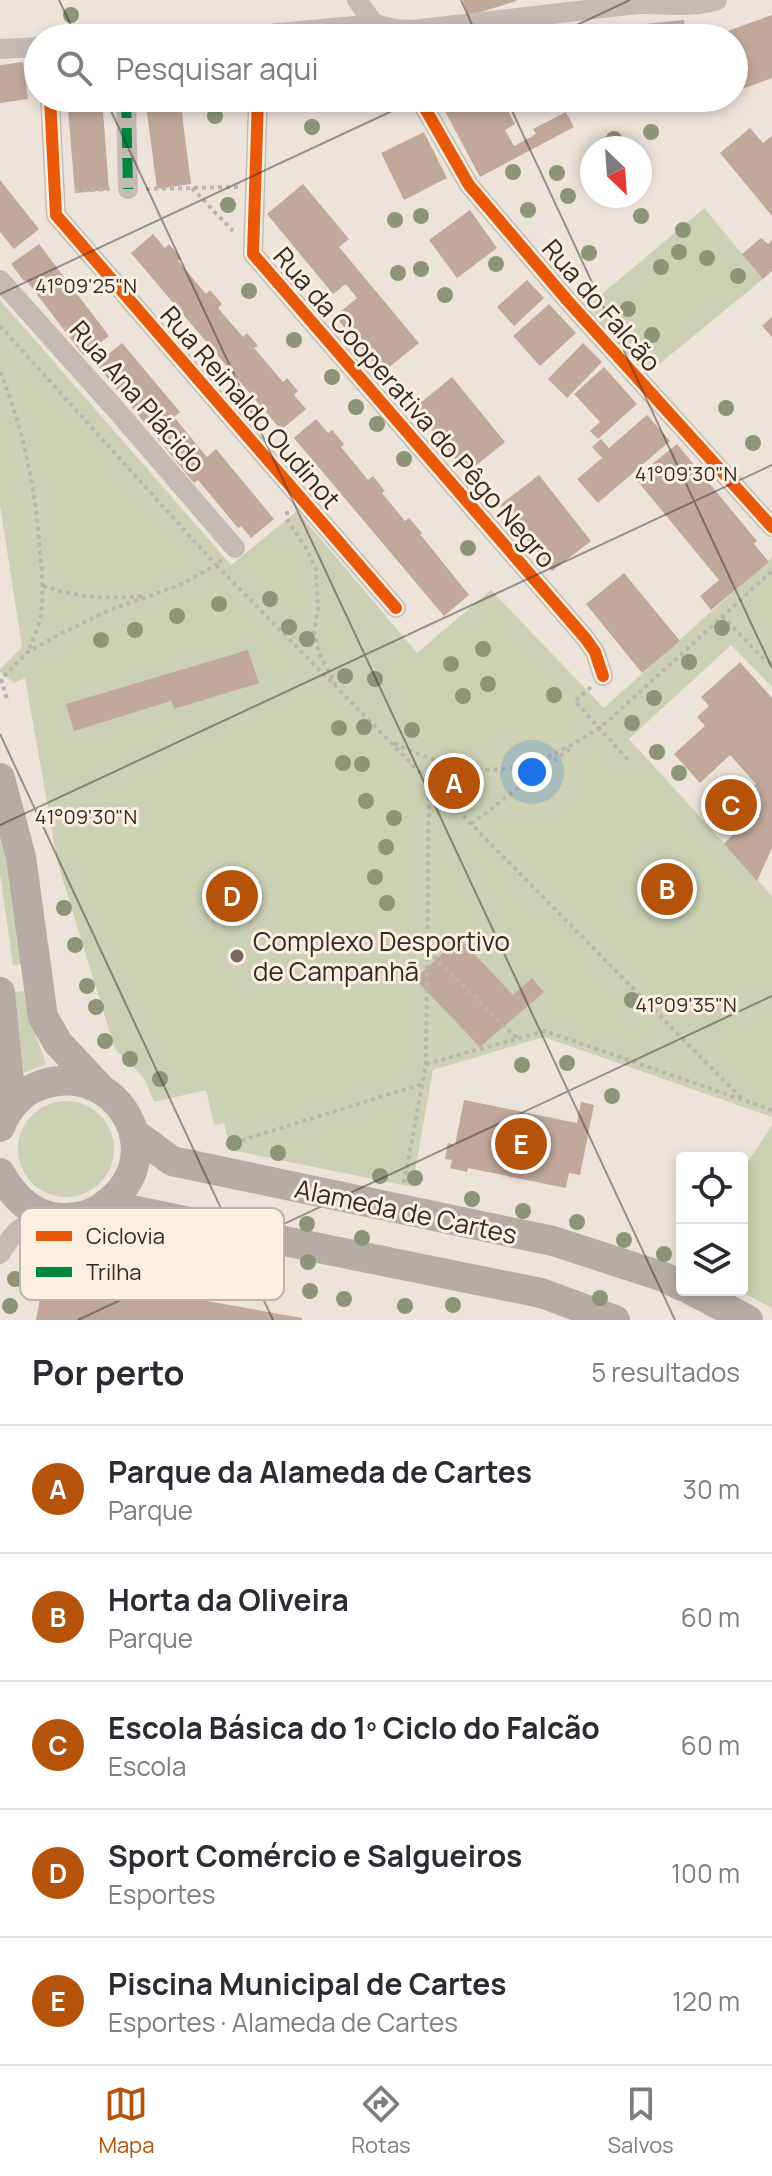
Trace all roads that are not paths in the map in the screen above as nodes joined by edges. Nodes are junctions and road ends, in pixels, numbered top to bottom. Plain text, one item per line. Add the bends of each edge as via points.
1 (357, 0) edge
2 (717, 0) edge
3 (528, 8) edge
4 (375, 24) edge
5 (437, 24) edge
6 (24, 48) edge
7 (0, 49) edge
8 (51, 112) edge
9 (126, 112) edge
10 (258, 112) edge
11 (427, 112) edge
12 (128, 189) road end
13 (0, 280) edge
14 (765, 504) edge
15 (772, 527) edge
16 (235, 548) road end
17 (396, 608) dead end
18 (603, 676) road end
19 (0, 778) edge
20 (0, 992) edge
21 (100, 1088) junction
22 (1, 1124) edge
23 (134, 1133) junction
24 (0, 1173) edge
25 (30, 1208) edge
26 (103, 1208) edge
27 (20, 1226) edge
28 (284, 1241) edge
29 (0, 1254) edge
30 (676, 1283) edge
31 (703, 1296) edge
32 (615, 1320) edge
33 (748, 1320) edge

1 - 4 street
2 - 3 street via 692,6
3 - 5 street
6 - 7 street
8 - 17 street, Rua Reinaldo Oudinot via 56,215
9 - 12 street
10 - 18 street, Rua da Cooperativa do Pêgo Negro via 253,254 586,639
11 - 14 street, Rua do Falcão via 469,185 567,300
13 - 16 street, Rua Ana Plácido
14 - 15 street, Rua do Falcão
19 - 21 main road via 21,857 43,1017 58,1043
20 - 22 main road via 9,1082
21 - 22 main road via 78,1080 55,1080 14,1102
21 - 23 main road via 127,1115
23 - 26 main road via 136,1155 130,1176
23 - 30 main road, Alameda de Cartes via 172,1161 553,1241
24 - 25 main road via 10,1191
27 - 29 street
28 - 32 main road, Alameda de Cartes via 541,1293
31 - 33 main road

